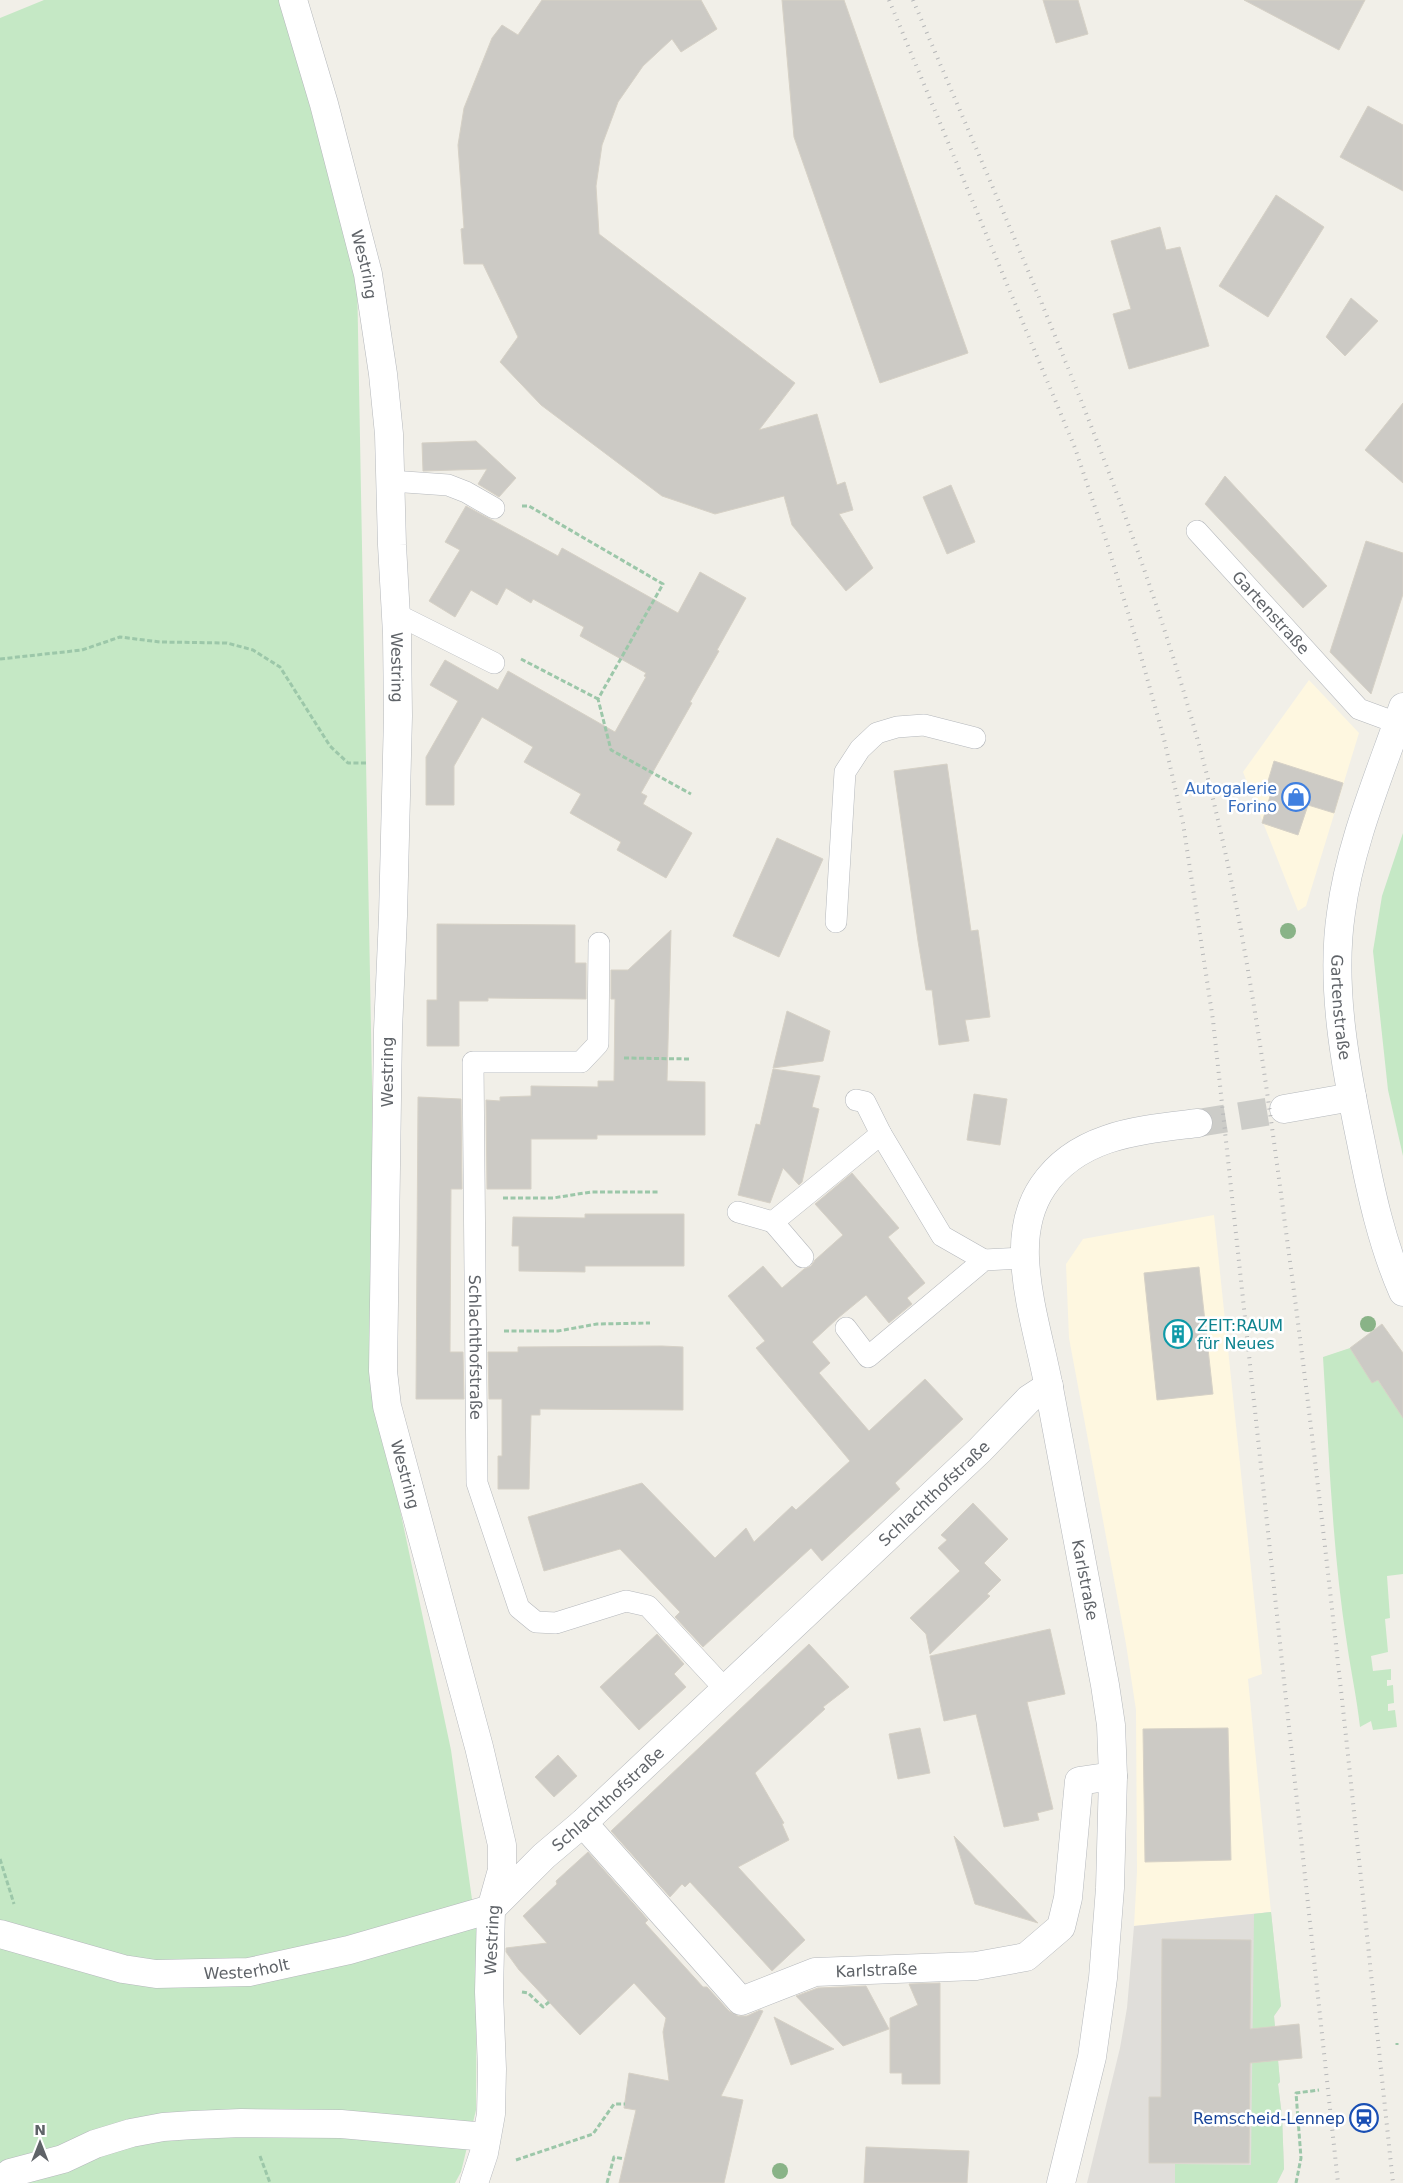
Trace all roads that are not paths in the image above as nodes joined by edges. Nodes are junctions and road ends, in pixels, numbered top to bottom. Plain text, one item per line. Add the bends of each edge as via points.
1 (293, 0) edge
2 (391, 481) junction
3 (494, 508) road end
4 (1197, 531) dead end
5 (396, 614) junction
6 (494, 663) road end
7 (1400, 715) edge
8 (975, 738) dead end
9 (836, 922) dead end
10 (599, 943) dead end
11 (1352, 1098) junction
12 (856, 1100) dead end
13 (1284, 1109) tunnel mouth
14 (1198, 1123) tunnel mouth
15 (881, 1134) junction
16 (738, 1212) dead end
17 (773, 1222) junction
18 (803, 1257) dead end
19 (1025, 1258) junction
20 (984, 1260) junction
21 (1403, 1292) edge
22 (846, 1328) dead end
23 (1049, 1386) junction
24 (724, 1688) junction
25 (1113, 1776) junction
26 (583, 1823) junction
27 (491, 1909) junction
28 (0, 1934) edge
29 (486, 2137) junction
30 (4, 2183) edge
31 (474, 2183) edge
32 (1061, 2183) edge

1 - 2 street, Westring via 368,274 383,374
2 - 3 lane via 448,485
2 - 5 street, Westring
4 - 7 lane, Gartenstraße via 1360,709
5 - 6 lane
5 - 27 street, Westring via 398,707 388,1030 383,1371 387,1406 479,1747 502,1845 502,1870
7 - 11 street, Gartenstraße via 1358,840 1341,913 1339,996
8 - 9 lane via 924,725 897,727 878,733 860,749 845,772
10 - 24 lane, Schlachthofstraße via 598,1044 581,1062 473,1062 477,1483 519,1608 536,1622 556,1623 626,1601 648,1606
11 - 13 street
11 - 21 street, Gartenstraße via 1387,1253
12 - 15 lane via 864,1102
14 - 19 street via 1106,1139 1072,1155 1056,1169 1032,1206 1026,1228
15 - 17 lane
15 - 20 lane via 942,1236
16 - 17 lane
17 - 18 lane
19 - 20 lane
19 - 23 street
20 - 22 lane via 868,1357
23 - 24 street, Schlachthofstraße via 1029,1398 980,1450
23 - 25 street, Karlstraße via 1105,1685
24 - 26 street, Schlachthofstraße
25 - 26 street, Karlstraße via 1079,1781 1068,1898 1061,1927 1026,1957 976,1966 815,1972 741,2001
25 - 32 street, Karlstraße via 1110,1888 1103,1978 1092,2057
26 - 27 street, Schlachthofstraße via 544,1856
27 - 28 street, Westerholt via 349,1950 249,1972 156,1974 123,1969
27 - 29 street, Westring via 492,2069 491,2114
29 - 30 street via 341,2124 241,2123 163,2127 104,2141 63,2159 10,2173
29 - 31 street, Westring

